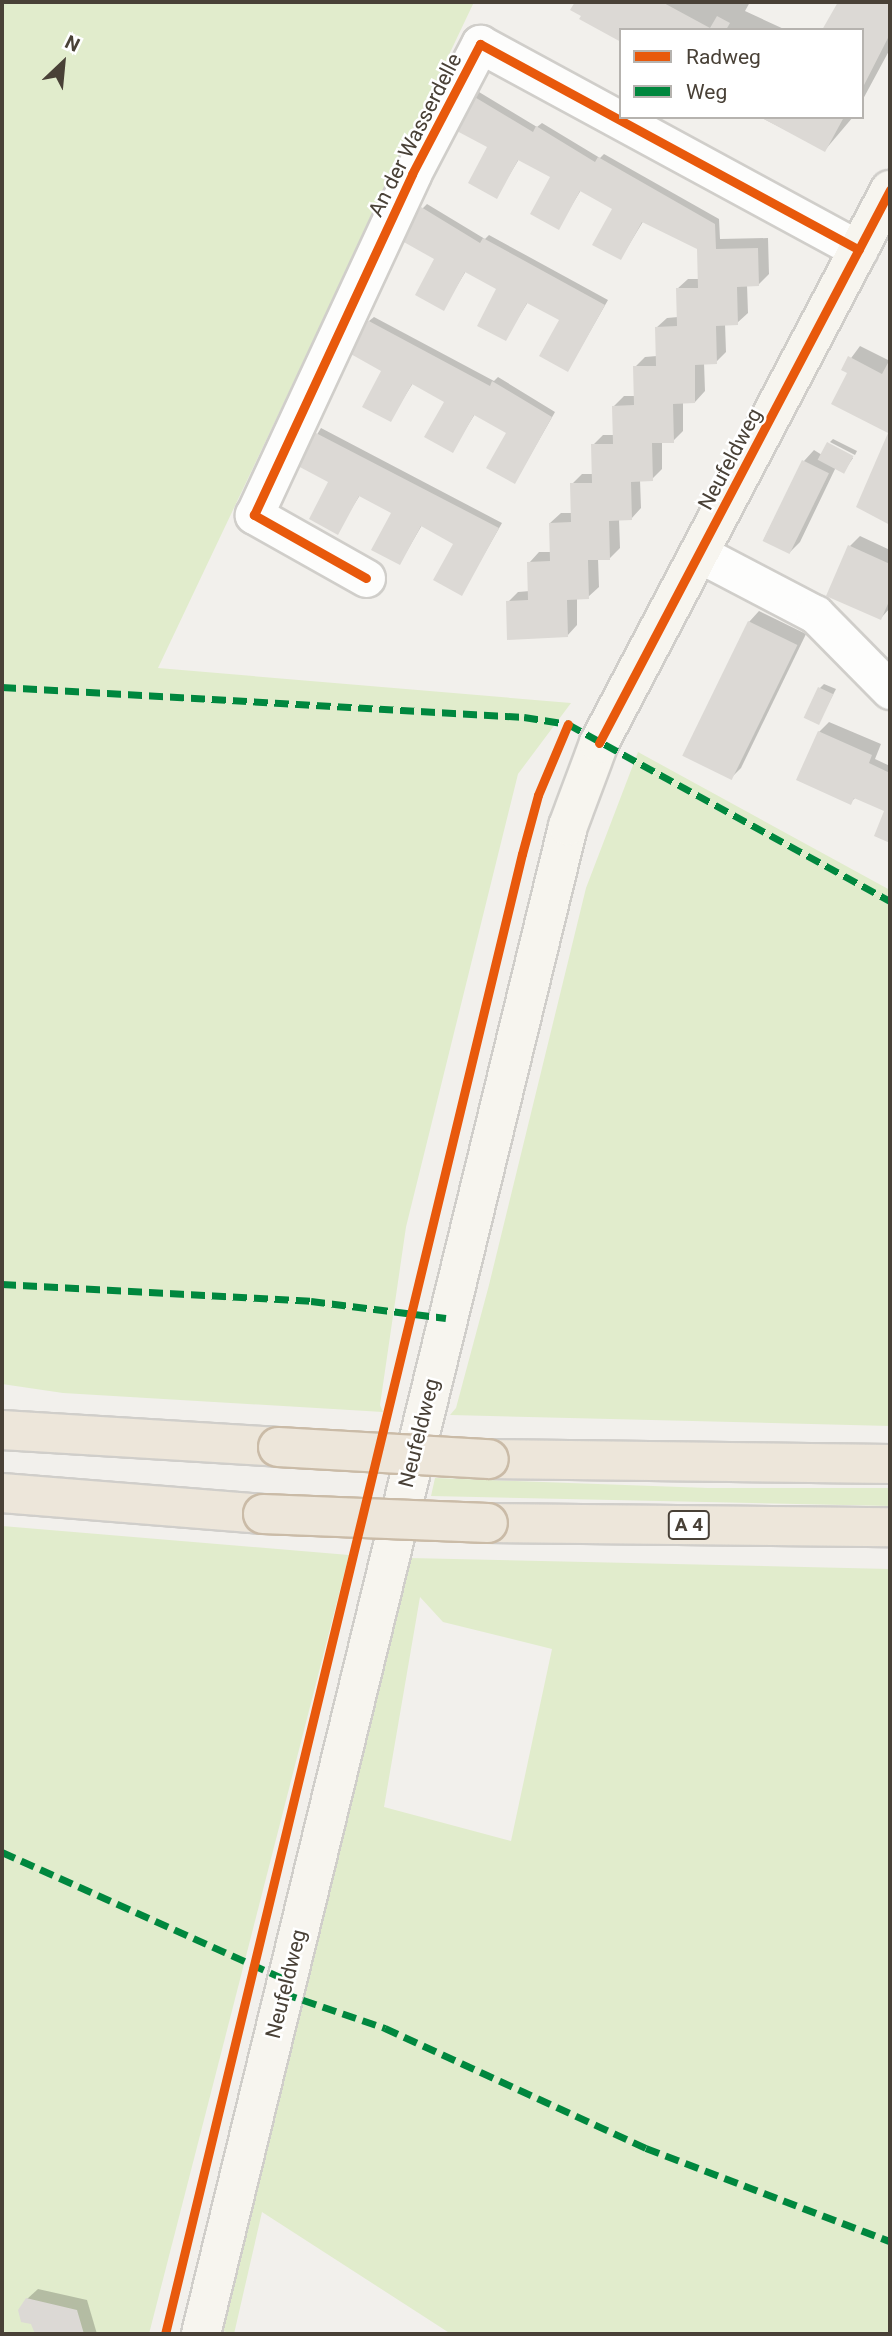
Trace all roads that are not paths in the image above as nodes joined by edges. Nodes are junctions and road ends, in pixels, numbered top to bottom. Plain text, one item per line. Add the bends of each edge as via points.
1 (890, 190) edge
2 (859, 250) junction
3 (700, 554) junction
4 (366, 578) dead end
5 (890, 690) edge
6 (2, 1430) edge
7 (890, 1464) edge
8 (2, 1493) edge
9 (890, 1527) edge
10 (201, 2334) edge

1 - 2 main road, Neufeldweg
2 - 3 main road, Neufeldweg
2 - 4 street, An der Wasserdelle via 480,44 412,174 254,516
3 - 5 street via 815,614
3 - 10 main road, Neufeldweg via 599,743 555,873
6 - 7 highway, bridge via 489,1459
8 - 9 highway, A 4, bridge via 263,1514 488,1523

